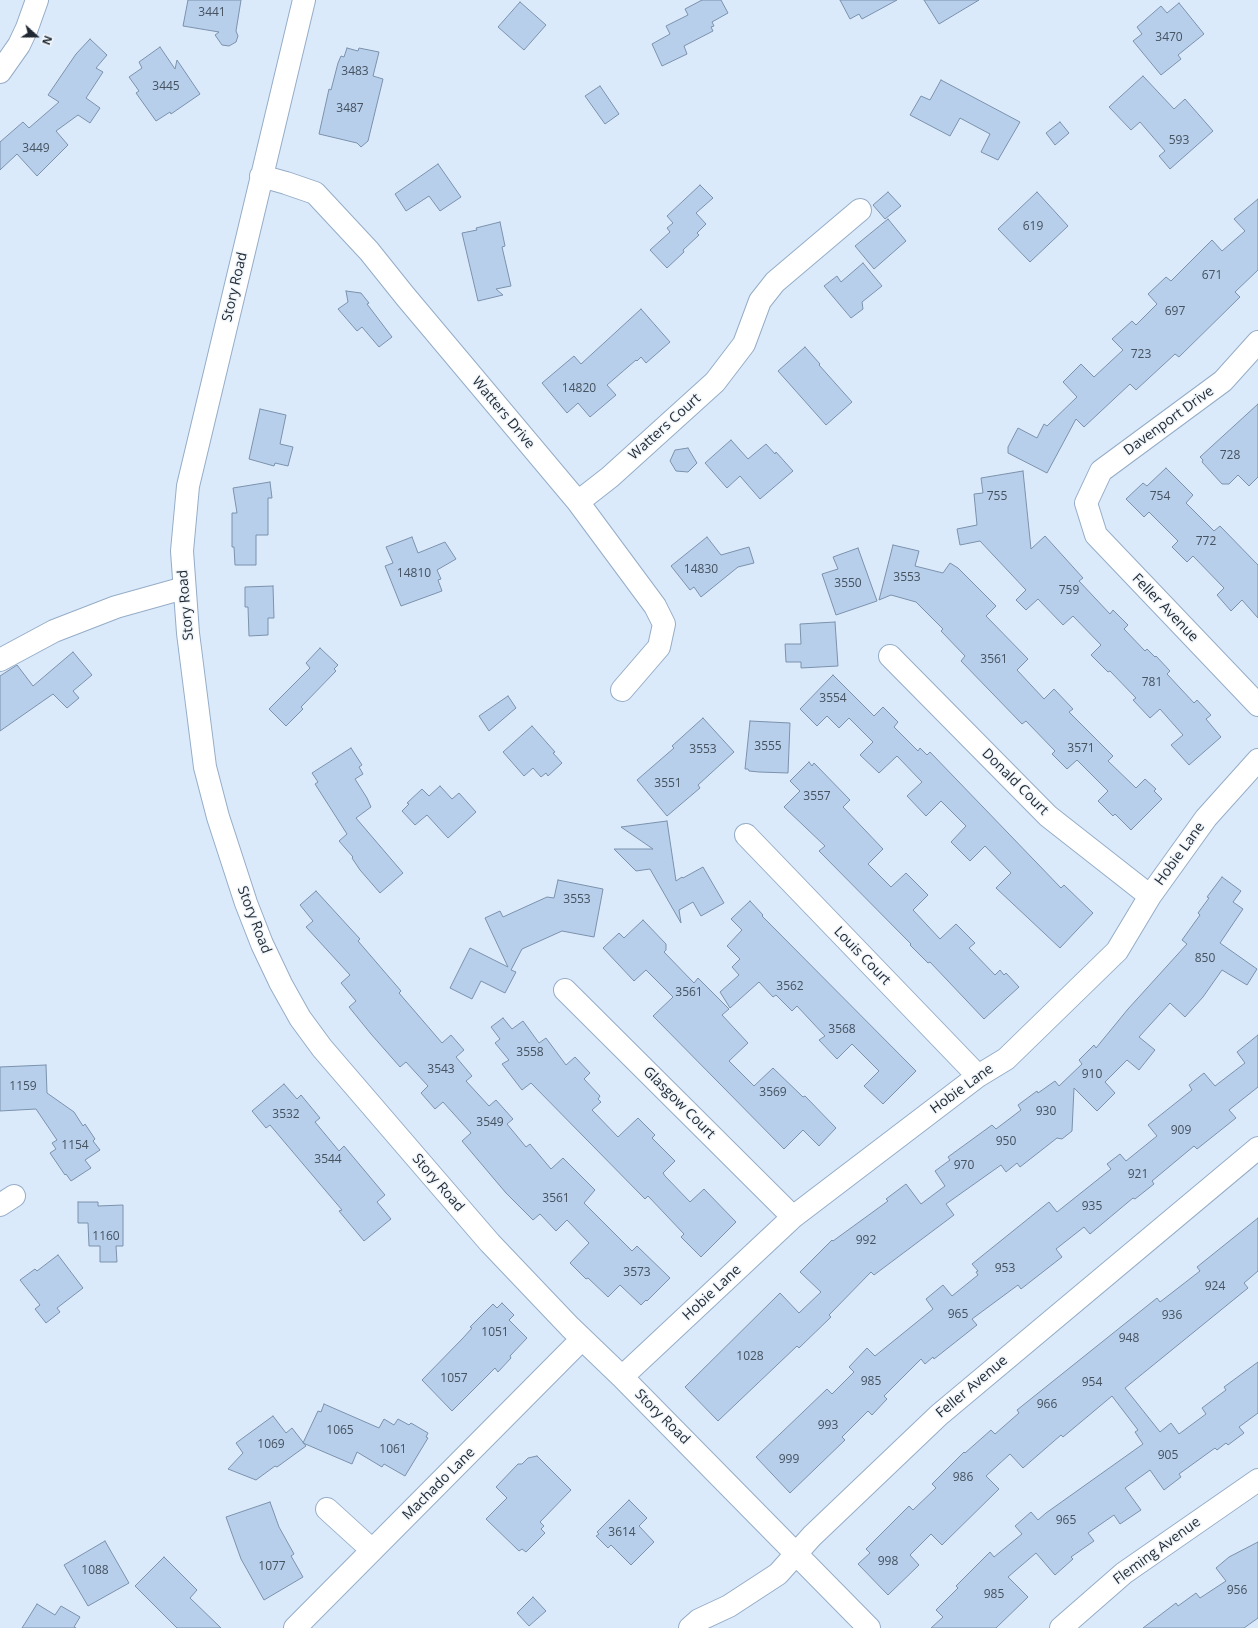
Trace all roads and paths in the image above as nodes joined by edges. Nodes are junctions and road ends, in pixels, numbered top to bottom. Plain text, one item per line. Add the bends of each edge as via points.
1 (37, 0) edge
2 (304, 0) edge
3 (0, 72) edge
4 (261, 176) junction
5 (860, 210) dead end
6 (1258, 342) edge
7 (578, 502) junction
8 (1086, 503) joint
9 (184, 588) junction
10 (890, 656) dead end
11 (0, 660) edge
12 (622, 690) dead end
13 (1258, 705) edge
14 (1258, 760) edge
15 (746, 836) dead end
16 (1150, 896) junction
17 (565, 990) dead end
18 (978, 1076) junction
19 (1258, 1148) edge
20 (793, 1217) junction
21 (582, 1339) junction
22 (622, 1377) junction
23 (1258, 1480) edge
24 (327, 1509) dead end
25 (372, 1550) junction
26 (796, 1554) junction
27 (294, 1628) edge
28 (690, 1628) edge
29 (869, 1628) edge
30 (1061, 1628) edge

1 - 3 street via 19,45
2 - 4 street, Story Road
4 - 7 street, Watters Drive via 315,193 369,251
4 - 9 street, Story Road via 188,486 182,551
5 - 7 street, Watters Court via 775,282 760,301 744,344 715,382 610,477
6 - 8 street, Davenport Drive via 1224,381 1101,471
7 - 12 street, Watters Drive via 656,606 664,624 659,647
8 - 13 street, Feller Avenue via 1096,535
9 - 11 street via 116,607 61,628
9 - 21 street, Story Road via 207,774 218,817 246,902 281,984 300,1018 332,1060 490,1243
10 - 16 street, Donald Court via 1048,816
14 - 16 street, Hobie Lane via 1206,818
15 - 18 street, Louis Court
16 - 18 street, Hobie Lane via 1117,951 1006,1059
17 - 20 street, Glasgow Court
18 - 20 street, Hobie Lane
19 - 26 street, Feller Avenue via 939,1415
20 - 22 street, Hobie Lane
21 - 22 street, Story Road
21 - 25 street, Machado Lane
22 - 26 street, Story Road
23 - 30 street, Fleming Avenue via 1124,1572
24 - 25 street
25 - 27 street, Machado Lane
26 - 28 street, Feller Avenue via 778,1574 729,1606 699,1620
26 - 29 street, Story Road

